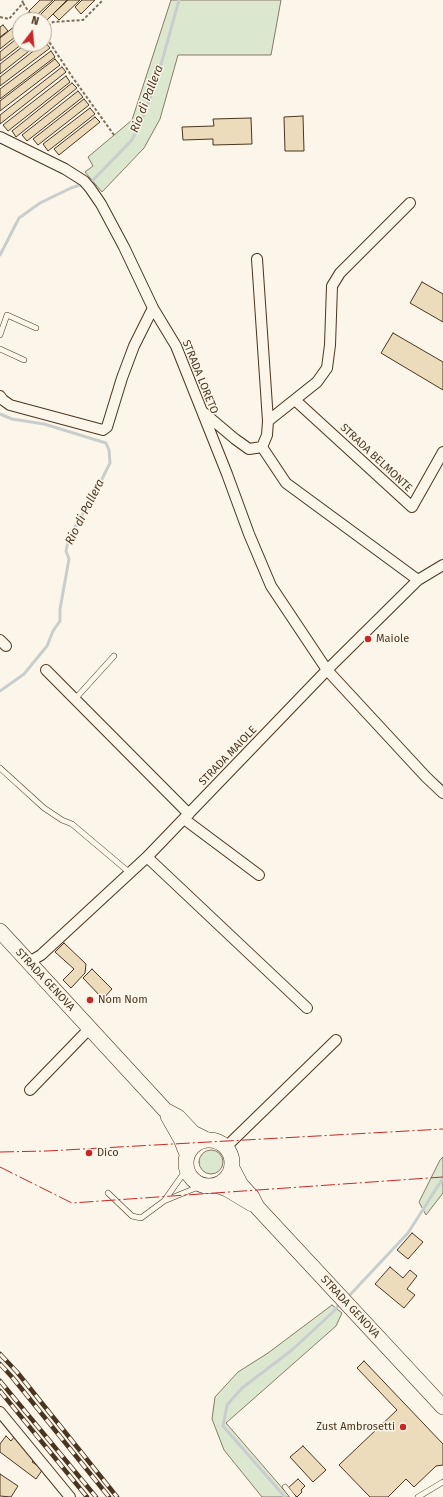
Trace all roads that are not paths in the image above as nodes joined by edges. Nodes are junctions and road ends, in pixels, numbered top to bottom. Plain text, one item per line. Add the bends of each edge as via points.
1 (0, 137) edge
2 (410, 203) dead end
3 (257, 260) dead end
4 (152, 308) junction
5 (36, 328) dead end
6 (0, 336) edge
7 (0, 349) edge
8 (24, 360) dead end
9 (0, 396) edge
10 (295, 400) junction
11 (201, 409) junction
12 (268, 420) junction
13 (262, 446) junction
14 (443, 452) edge
15 (443, 565) edge
16 (418, 580) junction
17 (114, 656) dead end
18 (46, 670) dead end
19 (327, 670) junction
20 (75, 699) junction
21 (0, 768) edge
22 (443, 793) edge
23 (187, 816) junction
24 (147, 857) junction
25 (130, 873) junction
26 (260, 875) dead end
27 (0, 931) edge
28 (29, 962) junction
29 (307, 1008) dead end
30 (90, 1028) junction
31 (336, 1040) dead end
32 (30, 1090) dead end
33 (166, 1110) junction
34 (205, 1139) junction
35 (226, 1147) junction
36 (187, 1154) junction
37 (232, 1168) junction
38 (186, 1170) junction
39 (209, 1185) junction
40 (108, 1193) dead end
41 (164, 1201) junction
42 (257, 1207) junction
43 (443, 1408) edge
44 (0, 1412) edge
45 (443, 1482) edge
46 (284, 1487) dead end
47 (70, 1497) edge
48 (293, 1497) edge
49 (418, 1497) edge

1 - 4 street, STRADA LORETO via 65,169 87,185 101,204 124,247
2 - 10 street via 340,273 332,286 327,368 317,382
3 - 12 street
4 - 9 street via 134,346 107,427 103,430 10,405
4 - 11 street, STRADA LORETO via 176,346
5 - 6 lane via 7,315
7 - 8 lane
10 - 12 street
10 - 14 street, STRADA BELMONTE via 412,508
11 - 13 street via 249,449
11 - 19 street, STRADA LORETO via 248,534 271,586
12 - 13 street via 267,435
13 - 16 street via 286,483
15 - 16 street, STRADA MAIOLE
16 - 19 street, STRADA MAIOLE
17 - 20 lane
18 - 20 street
19 - 22 street, STRADA LORETO
19 - 23 street, STRADA MAIOLE
20 - 23 street
21 - 25 lane via 44,808 72,824
23 - 24 street, STRADA MAIOLE
23 - 26 street
24 - 25 street, STRADA MAIOLE
24 - 29 street
25 - 28 street, STRADA MAIOLE via 41,955
27 - 28 main road, STRADA GENOVA
28 - 30 main road, STRADA GENOVA
30 - 32 street
30 - 33 main road, STRADA GENOVA
31 - 35 street
33 - 34 main road, STRADA GENOVA via 178,1117 193,1133
33 - 36 main road, STRADA GENOVA
34 - 35 main road, STRADA GENOVA via 213,1139
34 - 36 main road via 192,1146
35 - 37 main road, STRADA GENOVA via 232,1160
36 - 38 main road, STRADA GENOVA
37 - 39 main road via 224,1180
37 - 42 main road, STRADA GENOVA
38 - 39 main road, STRADA GENOVA via 197,1183
38 - 41 lane
39 - 41 lane
39 - 42 main road, STRADA GENOVA via 227,1189
40 - 41 lane via 132,1216 141,1218
42 - 43 main road, STRADA GENOVA
44 - 47 street
45 - 49 lane
46 - 48 lane

